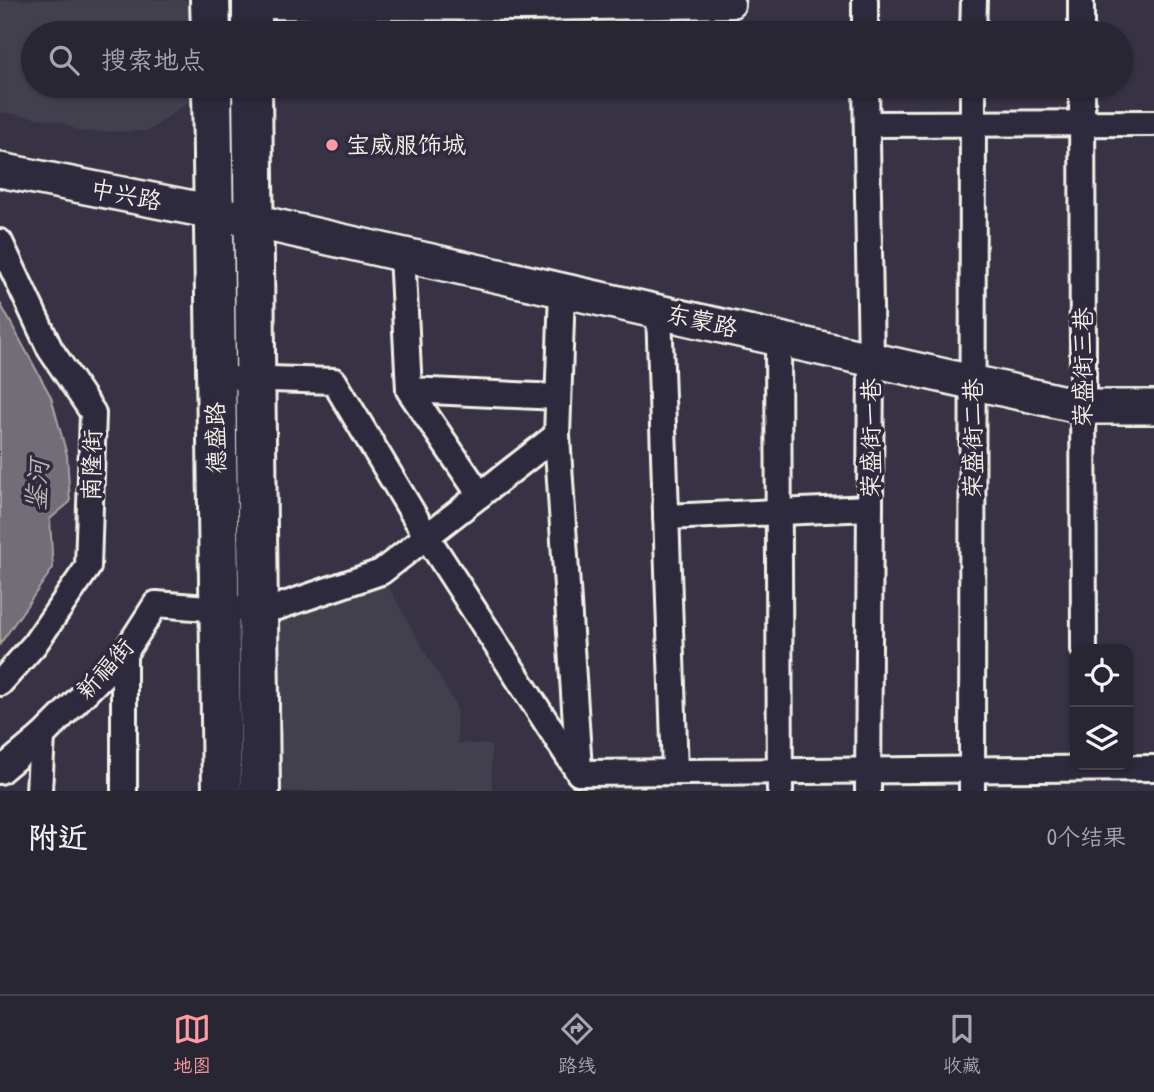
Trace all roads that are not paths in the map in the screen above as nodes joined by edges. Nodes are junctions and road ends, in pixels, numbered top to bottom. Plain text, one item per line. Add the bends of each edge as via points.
1 (210, 0) edge
2 (865, 0) edge
3 (974, 0) edge
4 (1081, 0) edge
5 (732, 5) dead end
6 (252, 13) edge
7 (211, 21) edge
8 (865, 21) edge
9 (974, 21) edge
10 (1081, 21) edge
11 (212, 98) edge
12 (252, 98) edge
13 (866, 98) edge
14 (973, 98) edge
15 (1082, 98) edge
16 (1082, 123) junction
17 (1154, 123) edge
18 (867, 124) junction
19 (973, 124) junction
20 (0, 170) edge
21 (213, 212) junction
22 (251, 220) junction
23 (0, 243) edge
24 (402, 254) junction
25 (562, 290) junction
26 (659, 311) junction
27 (778, 338) junction
28 (871, 359) junction
29 (215, 378) junction
30 (254, 379) junction
31 (973, 382) junction
32 (410, 390) junction
33 (558, 397) junction
34 (1083, 407) junction
35 (1154, 407) edge
36 (557, 435) junction
37 (480, 495) junction
38 (870, 508) junction
39 (779, 512) junction
40 (666, 517) junction
41 (427, 537) junction
42 (257, 608) junction
43 (220, 609) junction
44 (1084, 644) edge
45 (124, 654) junction
46 (0, 683) edge
47 (41, 736) junction
48 (1154, 768) edge
49 (0, 771) edge
50 (675, 772) junction
51 (579, 773) junction
52 (1085, 775) edge
53 (972, 780) edge
54 (780, 781) edge
55 (868, 781) edge
56 (40, 791) edge
57 (124, 791) edge
58 (222, 791) edge
59 (260, 791) edge

1 - 7 highway
2 - 8 street
3 - 9 street
4 - 10 street
5 - 6 street
11 - 21 highway, 德盛路
12 - 22 highway
13 - 18 street, 荣盛街一巷
14 - 19 street, 荣盛街二巷
15 - 16 street, 荣盛街三巷
16 - 17 street
16 - 19 street
16 - 34 street, 荣盛街三巷
18 - 19 street
18 - 28 street, 荣盛街一巷
19 - 31 street, 荣盛街二巷
20 - 21 street, 中兴路
21 - 22 street, 中兴路
21 - 29 highway, 德盛路
22 - 24 street, 东蒙路
22 - 30 highway
23 - 46 street, 南隆街 via 50,349 93,413 88,567 34,645
24 - 25 street, 东蒙路
24 - 32 street
25 - 26 street, 东蒙路
25 - 33 street
26 - 27 street, 东蒙路
26 - 40 street
27 - 28 street, 东蒙路
27 - 39 street
28 - 31 street, 东蒙路
28 - 38 street, 荣盛街一巷
29 - 30 street
29 - 43 highway, 德盛路
30 - 41 street via 334,381
30 - 42 highway
31 - 34 street, 东蒙路
31 - 53 street, 荣盛街二巷
32 - 33 street
32 - 37 street
33 - 36 street
34 - 35 street, 东蒙路
34 - 44 street, 荣盛街三巷
36 - 37 street
36 - 51 street
37 - 41 street
38 - 39 street
38 - 55 street, 荣盛街一巷
39 - 40 street
39 - 54 street
40 - 50 street
41 - 42 street via 382,572 278,607
41 - 51 street
42 - 43 street
42 - 59 highway
43 - 45 street, 新福街 via 156,604
43 - 58 highway, 德盛路
45 - 47 street, 新福街
45 - 57 street
47 - 49 street, 新福街
47 - 56 street
48 - 52 street
50 - 51 street
50 - 54 street
52 - 53 street
53 - 55 street
54 - 55 street

